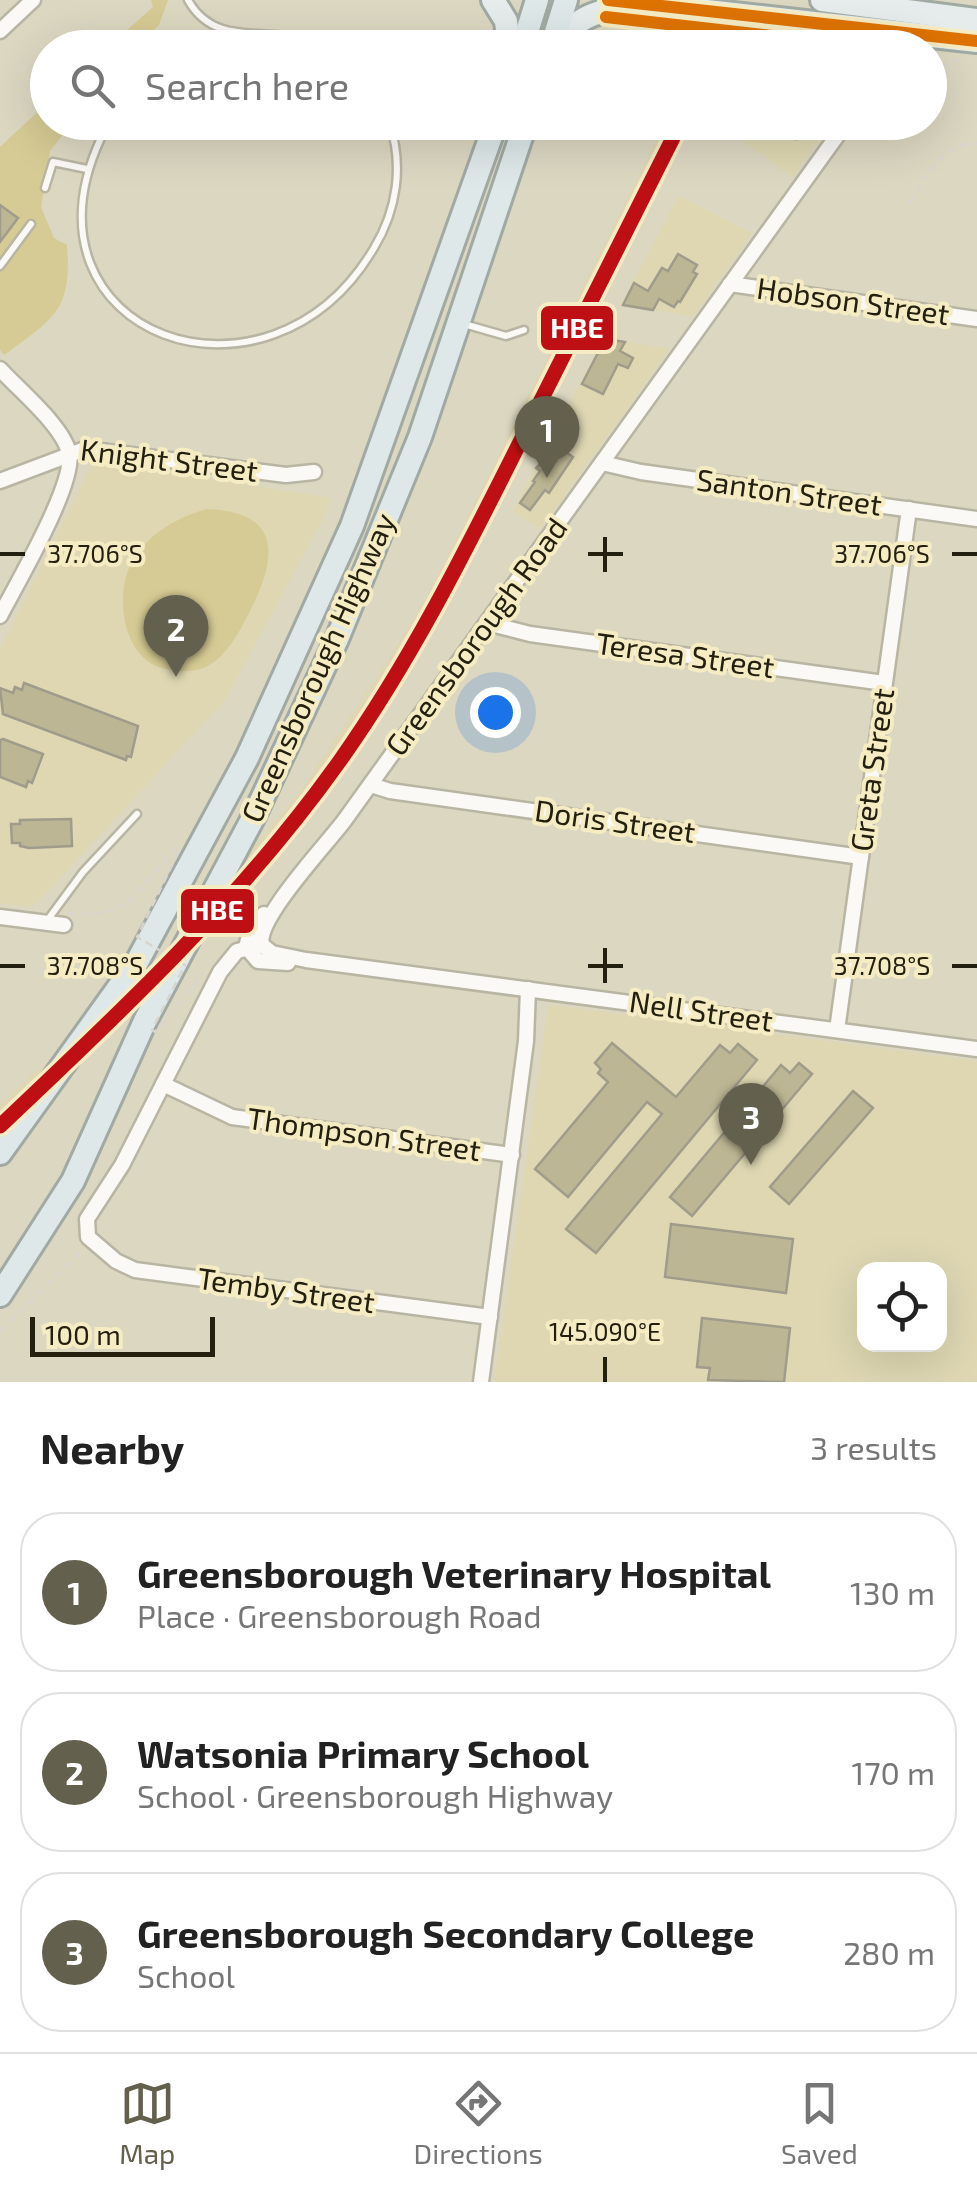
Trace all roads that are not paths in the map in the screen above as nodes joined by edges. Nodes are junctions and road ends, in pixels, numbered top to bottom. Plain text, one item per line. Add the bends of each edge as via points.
1 (33, 0) edge
2 (188, 0) edge
3 (494, 0) edge
4 (537, 0) edge
5 (566, 0) edge
6 (608, 0) edge
7 (822, 0) edge
8 (652, 4) junction
9 (977, 20) edge
10 (846, 27) junction
11 (222, 30) edge
12 (507, 30) edge
13 (528, 30) edge
14 (558, 30) edge
15 (567, 30) edge
16 (650, 30) edge
17 (849, 30) edge
18 (915, 30) edge
19 (0, 31) edge
20 (947, 36) edge
21 (977, 42) edge
22 (100, 140) edge
23 (393, 140) edge
24 (490, 140) edge
25 (520, 140) edge
26 (833, 140) edge
27 (86, 168) junction
28 (46, 188) dead end
29 (31, 224) dead end
30 (0, 266) edge
31 (730, 284) junction
32 (430, 312) junction
33 (977, 319) edge
34 (458, 322) junction
35 (524, 330) dead end
36 (0, 369) edge
37 (69, 453) junction
38 (602, 463) junction
39 (314, 472) dead end
40 (0, 480) edge
41 (909, 509) junction
42 (977, 519) edge
43 (0, 616) edge
44 (487, 622) junction
45 (884, 683) junction
46 (370, 785) junction
47 (137, 814) dead end
48 (861, 856) junction
49 (0, 917) edge
50 (55, 922) joint
51 (253, 949) junction
52 (533, 990) junction
53 (837, 1030) junction
54 (977, 1049) edge
55 (163, 1084) junction
56 (0, 1153) edge
57 (512, 1155) junction
58 (0, 1295) edge
59 (490, 1318) junction
60 (481, 1382) edge

1 - 19 street
2 - 11 lane via 196,14
3 - 12 main road
4 - 13 highway
5 - 14 highway
6 - 8 main road
7 - 18 main road
8 - 10 main road
8 - 15 main road via 591,14
8 - 16 lane
9 - 18 main road
10 - 17 street
10 - 18 main road
20 - 21 main road
22 - 27 lane
23 - 27 lane via 396,187 386,226 366,262 310,317 269,338 239,344 168,338 111,296 95,276 84,242
24 - 32 highway, Greensborough Highway
25 - 34 highway, Greensborough Highway
26 - 31 street, Greensborough Road
27 - 28 lane via 54,162
29 - 30 lane
31 - 33 street, Hobson Street
31 - 38 street, Greensborough Road
32 - 34 lane
32 - 56 highway, Greensborough Highway via 352,526 248,758 137,962
34 - 35 lane via 506,336
34 - 58 highway, Greensborough Highway via 376,548 283,757 145,1021 73,1181
36 - 37 street, Knight Street via 59,432
37 - 39 street, Knight Street via 92,449 286,476
37 - 40 street
37 - 43 street via 63,490
38 - 41 street, Santon Street
38 - 44 street, Greensborough Road
41 - 42 street, Santon Street
41 - 45 street, Greta Street
44 - 45 street, Teresa Street via 515,632
44 - 46 street, Greensborough Road
45 - 48 street, Greta Street
46 - 48 street, Doris Street
46 - 51 street, Greensborough Road via 276,904
47 - 50 lane via 83,872
48 - 53 street, Greta Street
49 - 50 street
51 - 52 street, Nell Street
51 - 55 street via 210,978
52 - 53 street, Nell Street
52 - 57 street
53 - 54 street, Nell Street
55 - 57 street, Thompson Street via 232,1117
55 - 59 street, Temby Street via 87,1219 92,1241 120,1264
57 - 59 street
59 - 60 street

